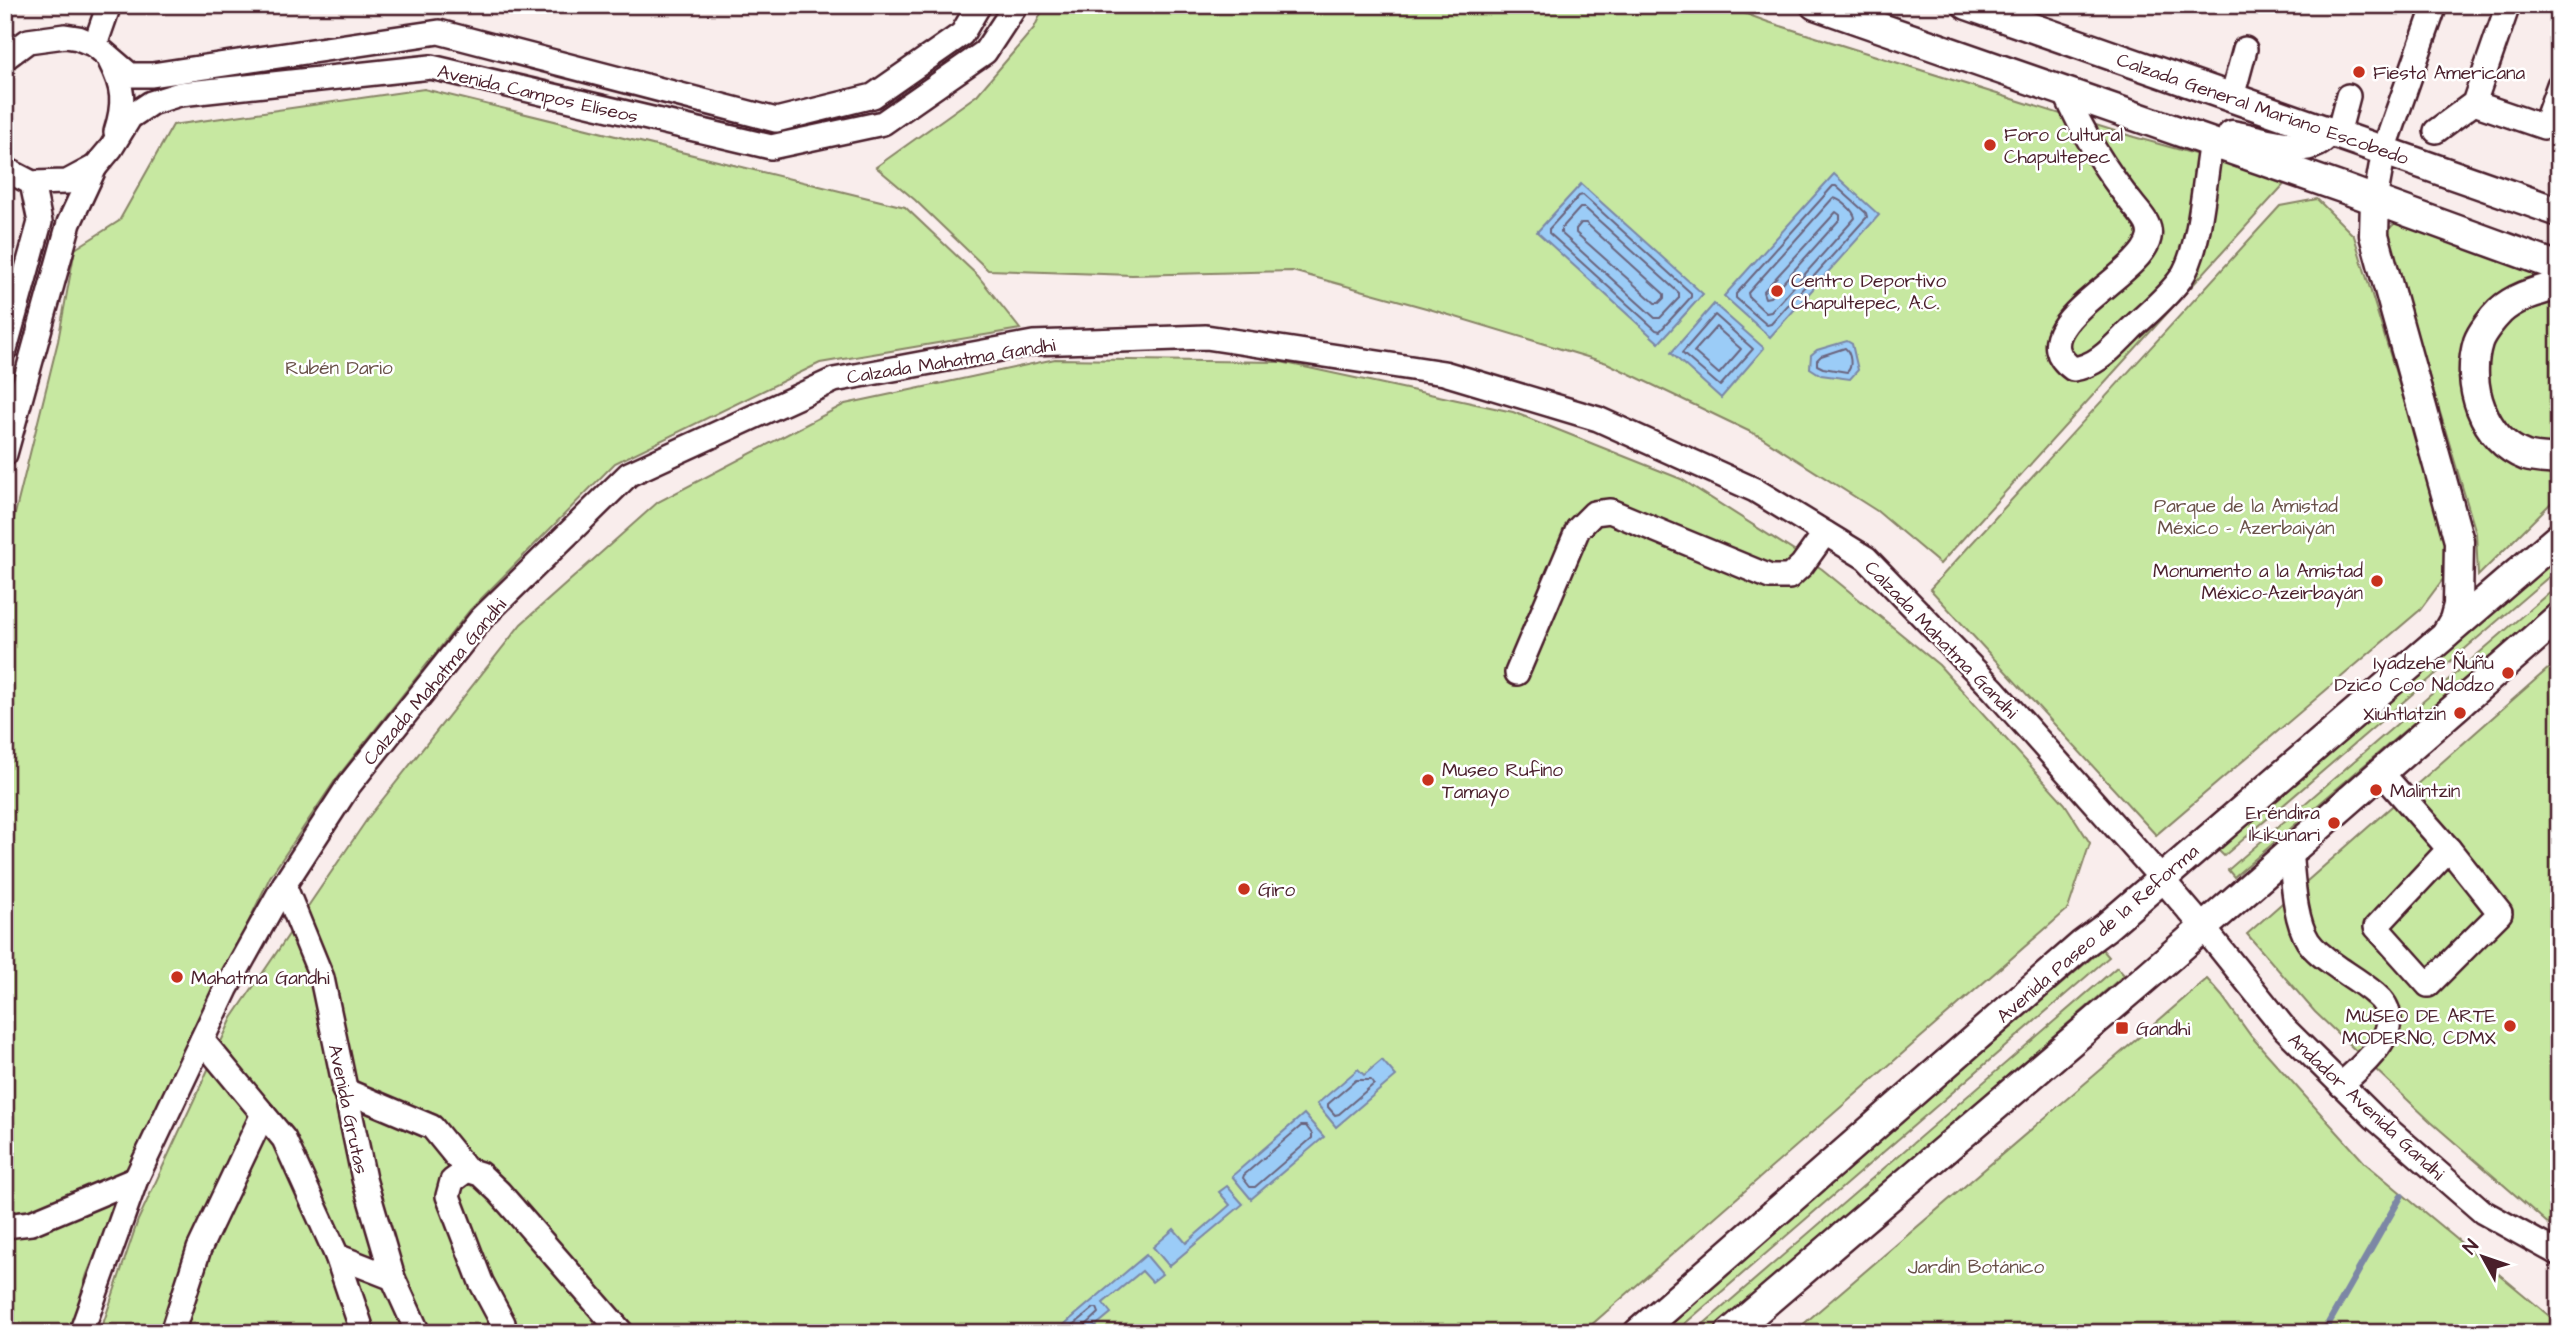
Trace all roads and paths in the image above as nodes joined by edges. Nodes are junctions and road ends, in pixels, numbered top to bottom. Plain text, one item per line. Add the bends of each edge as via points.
1 (109, 5) edge
2 (979, 5) edge
3 (1016, 5) edge
4 (1815, 5) edge
5 (1967, 5) edge
6 (2435, 5) edge
7 (2508, 5) edge
8 (2245, 49) dead end
9 (101, 50) junction
10 (517, 52) junction
11 (5, 58) edge
12 (2559, 85) edge
13 (509, 86) junction
14 (2065, 92) junction
15 (2348, 96) dead end
16 (2232, 97) junction
17 (2474, 103) junction
18 (776, 120) junction
19 (2436, 131) dead end
20 (2333, 132) junction
21 (2211, 142) junction
22 (771, 147) junction
23 (111, 148) junction
24 (2384, 150) junction
25 (95, 167) junction
26 (5, 169) edge
27 (32, 183) junction
28 (2375, 200) junction
29 (2559, 212) edge
30 (2559, 267) edge
31 (2559, 285) edge
32 (5, 349) edge
33 (5, 454) edge
34 (2559, 460) edge
35 (1825, 533) junction
36 (2559, 537) edge
37 (2559, 617) edge
38 (2444, 637) junction
39 (1517, 673) dead end
40 (2381, 772) junction
41 (2449, 849) junction
42 (2290, 852) junction
43 (2162, 879) junction
44 (284, 885) junction
45 (2203, 926) junction
46 (202, 1040) junction
47 (2341, 1085) junction
48 (344, 1090) junction
49 (263, 1114) junction
50 (467, 1170) junction
51 (136, 1179) junction
52 (5, 1226) edge
53 (2559, 1254) edge
54 (337, 1256) junction
55 (393, 1278) junction
56 (501, 1329) edge
57 (80, 1333) edge
58 (172, 1333) edge
59 (363, 1333) edge
60 (418, 1333) edge
61 (622, 1333) edge
62 (1638, 1333) edge
63 (1730, 1333) edge

1 - 9 street
2 - 18 street, Avenida Campos Elíseos via 962,34 873,96
3 - 22 street, Avenida Campos Elíseos via 985,52 883,123
4 - 14 main road
5 - 16 main road, Calzada General Mariano Escobedo
6 - 24 street
7 - 17 street
8 - 16 street
9 - 10 street, Avenida Campos Elíseos via 130,75 439,32
9 - 11 street, Avenida Campos Elíseos via 78,38 47,37 28,41
9 - 23 street via 121,81 122,113
10 - 13 street
10 - 18 street, Avenida Campos Elíseos
12 - 17 street via 2544,127
13 - 22 street, Avenida Campos Elíseos
13 - 23 street, Avenida Campos Elíseos via 431,67 180,94 152,103 130,117
14 - 21 main road
14 - 21 street via 2086,138 2147,222 2150,236 2143,252 2070,317 2059,333 2056,348 2061,361 2073,369 2087,368 2103,357 2183,276 2192,254
15 - 20 street
16 - 20 main road, Calzada General Mariano Escobedo
17 - 19 street
18 - 22 street
20 - 21 main road via 2304,148 2223,134
20 - 24 main road, Calzada General Mariano Escobedo
21 - 28 main road
23 - 25 street, Avenida Campos Elíseos
24 - 28 street
24 - 29 main road, Calzada General Mariano Escobedo
25 - 27 street, Avenida Campos Elíseos via 66,182
25 - 33 street via 69,223
26 - 27 street, Avenida Campos Elíseos
27 - 32 street via 40,222
28 - 30 main road
28 - 38 main road via 2374,235 2459,541 2458,605
31 - 34 main road via 2523,296 2500,311 2478,340 2474,375 2479,406 2497,437 2526,456
35 - 39 street via 1789,577 1770,577 1610,511 1594,513 1578,529
35 - 43 street, Calzada Mahatma Gandhi via 1866,558 1993,690
35 - 44 street, Calzada Mahatma Gandhi via 1755,490 1598,419 1444,373 1206,337 1032,343 834,380 629,474 598,502 481,619 349,785
36 - 38 main road, Avenida Paseo de la Reforma
37 - 40 main road
38 - 43 main road, Avenida Paseo de la Reforma
40 - 41 street
40 - 42 main road
41 - 41 street via 2500,913 2428,985 2376,927
42 - 45 main road
42 - 47 street via 2308,941 2378,995 2386,1008 2389,1024 2383,1041
43 - 45 street, Calzada Mahatma Gandhi
43 - 62 main road, Avenida Paseo de la Reforma
44 - 46 street, Calzada Mahatma Gandhi
44 - 48 street, Avenida Grutas via 322,978
45 - 47 street, Andador Avenida Gandhi via 2285,1029
45 - 63 main road
46 - 49 street
46 - 51 street, Calzada Mahatma Gandhi
47 - 53 street, Andador Avenida Gandhi via 2483,1212
48 - 50 street via 432,1127
48 - 55 street, Avenida Grutas
49 - 54 street via 284,1139
49 - 58 street via 199,1249
50 - 56 street via 452,1181 448,1196
50 - 61 street via 480,1174 499,1192
51 - 52 street via 32,1223
51 - 57 street, Calzada Mahatma Gandhi
54 - 55 street
54 - 59 street
55 - 60 street, Avenida Grutas

